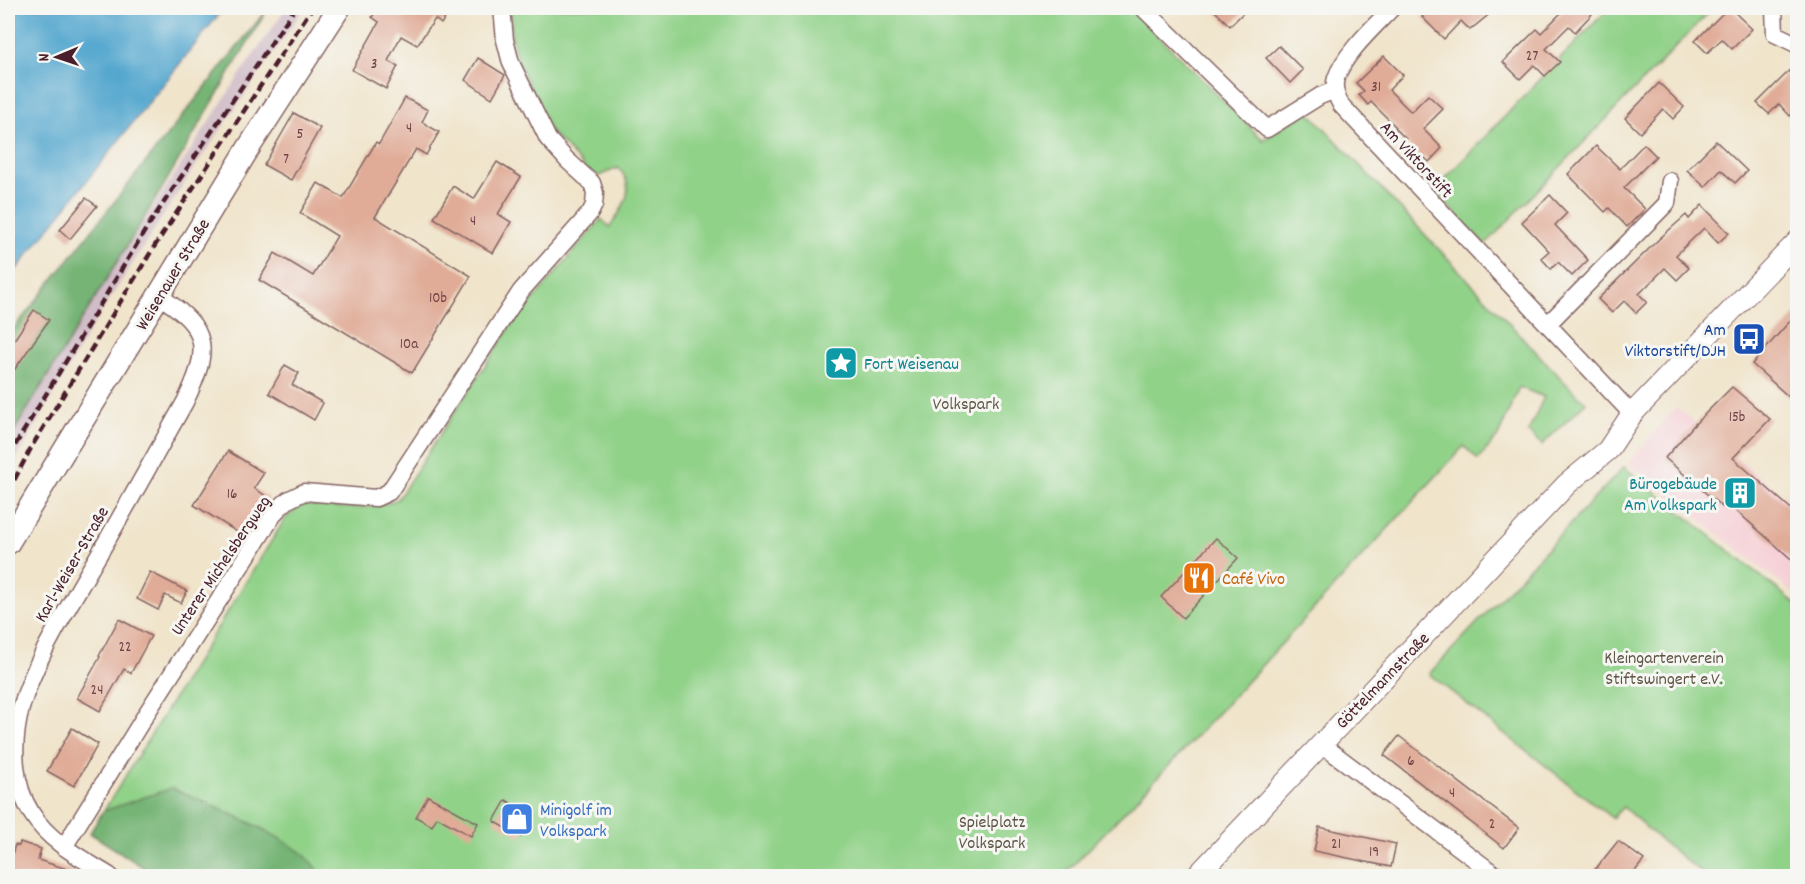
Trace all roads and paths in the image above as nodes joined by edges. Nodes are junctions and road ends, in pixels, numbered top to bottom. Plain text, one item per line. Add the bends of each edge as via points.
1 (339, 8) edge
2 (501, 8) edge
3 (1143, 8) edge
4 (1392, 8) edge
5 (1774, 8) edge
6 (1797, 45) edge
7 (1335, 90) junction
8 (1670, 181) dead end
9 (1797, 242) edge
10 (159, 296) junction
11 (1548, 324) junction
12 (1632, 414) junction
13 (8, 543) edge
14 (1321, 744) junction
15 (64, 847) junction
16 (110, 876) edge
17 (1197, 876) edge
18 (1497, 876) edge

1 - 10 main road, Weisenauer Straße
2 - 15 street, Unterer Michelsbergweg via 511,63 548,139 592,183 595,193 590,213 521,291 389,492 376,498 304,492 276,511
3 - 7 street via 1268,129
4 - 7 street via 1349,56 1336,77
5 - 6 street via 1775,33
7 - 11 street, Am Viktorstift via 1341,105
8 - 11 street via 1667,203
9 - 12 street, Göttelmannstraße
10 - 13 main road, Weisenauer Straße
10 - 15 street, Karl-Weiser-Straße via 186,316 196,329 201,342 201,365 185,402 48,643 28,687 18,727 16,770 26,803 40,826
11 - 12 street, Am Viktorstift
12 - 14 street, Göttelmannstraße via 1606,431 1567,483
14 - 17 street, Göttelmannstraße
14 - 18 street
15 - 16 street, Karl-Weiser-Straße

